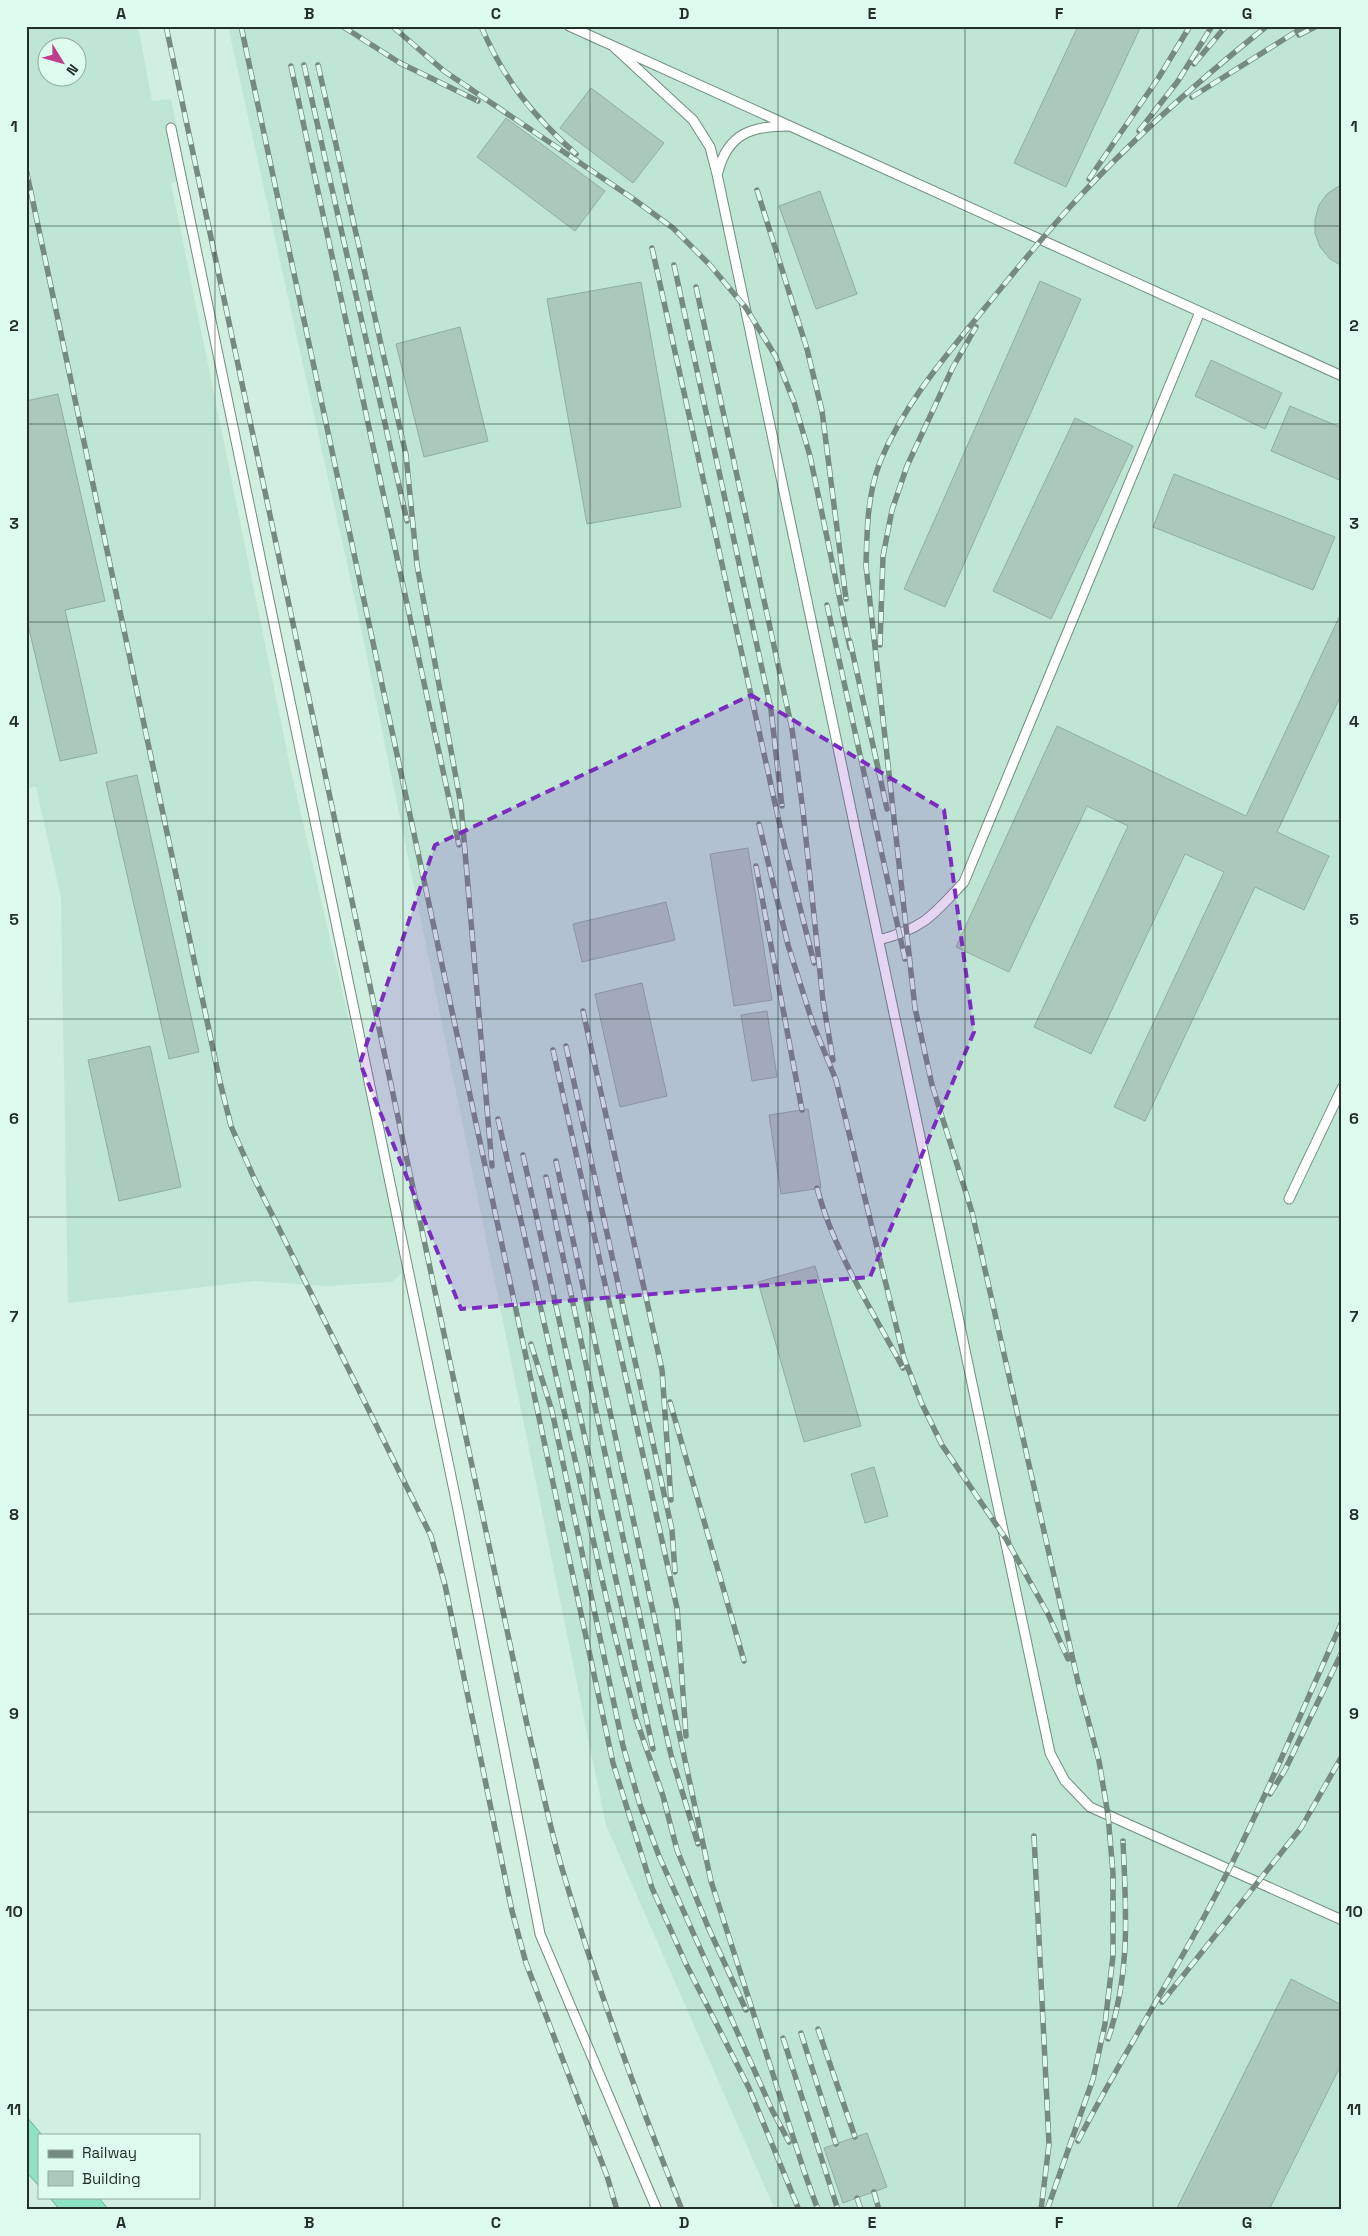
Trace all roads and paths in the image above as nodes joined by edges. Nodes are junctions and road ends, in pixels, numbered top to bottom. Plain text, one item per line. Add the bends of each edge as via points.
1 (569, 26) edge
2 (615, 48) junction
3 (792, 126) junction
4 (171, 128) dead end
5 (717, 174) junction
6 (1200, 312) junction
7 (1342, 376) edge
8 (879, 940) junction
9 (1342, 1088) edge
10 (1289, 1199) dead end
11 (1342, 1920) edge
12 (657, 2210) edge

1 - 2 lane
2 - 3 lane
2 - 5 lane via 693,120 710,147
3 - 5 lane via 765,126 740,135 722,154
3 - 6 lane
4 - 12 lane via 458,1510 540,1934
5 - 8 lane
6 - 7 lane
6 - 8 lane via 964,882 927,921
8 - 11 lane via 1050,1753 1066,1781 1090,1807
9 - 10 lane

